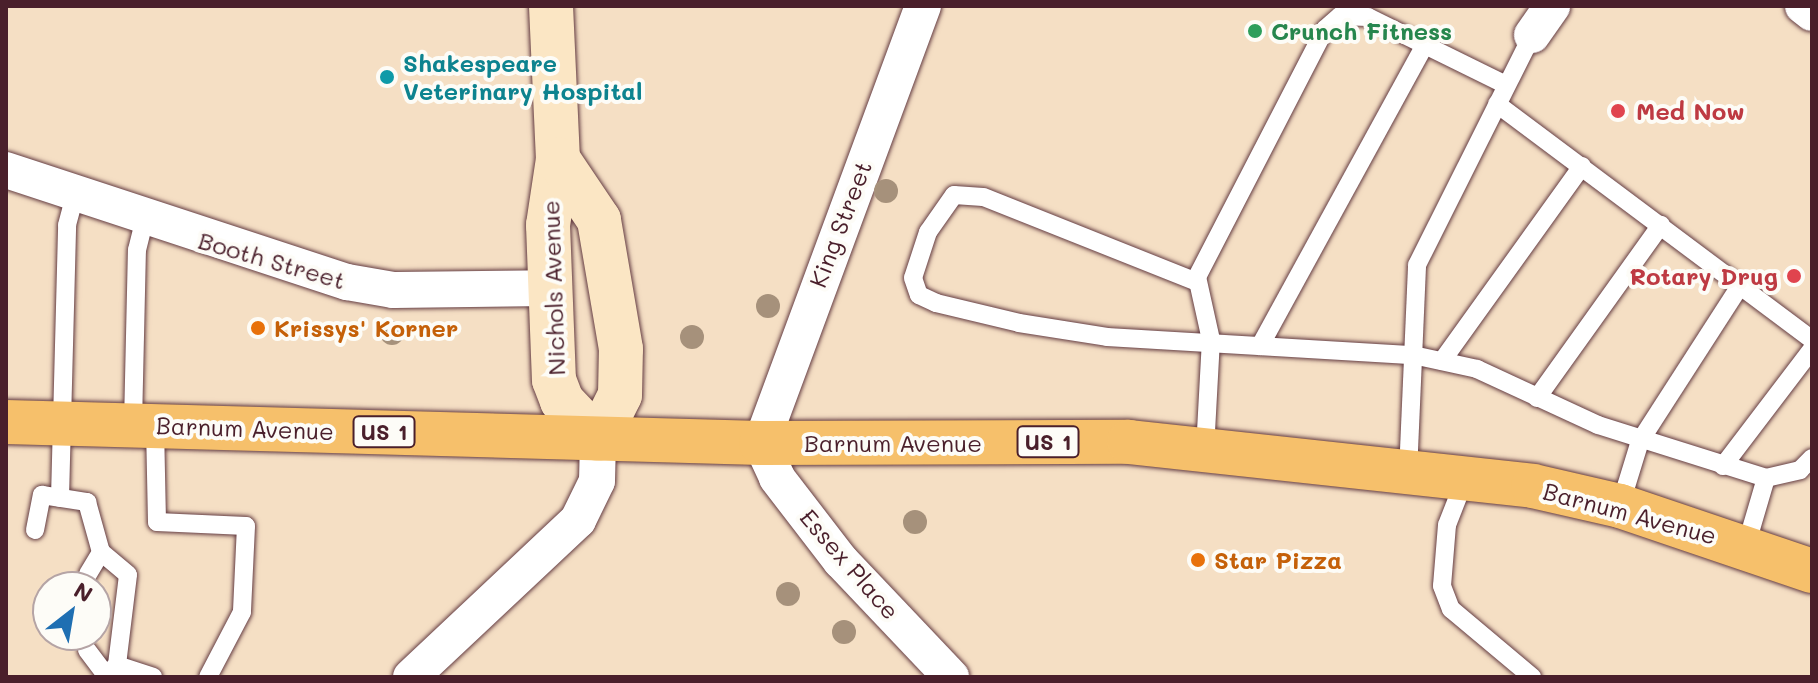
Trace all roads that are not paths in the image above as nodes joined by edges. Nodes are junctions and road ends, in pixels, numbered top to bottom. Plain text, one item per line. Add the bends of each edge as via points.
1 (551, 6) edge
2 (923, 6) edge
3 (1552, 6) edge
4 (1803, 6) edge
5 (1812, 13) edge
6 (1532, 35) joint
7 (1425, 45) junction
8 (1506, 85) junction
9 (1497, 104) junction
10 (558, 159) junction
11 (1582, 166) junction
12 (6, 170) edge
13 (75, 195) junction
14 (144, 221) junction
15 (1661, 225) junction
16 (1197, 282) junction
17 (1740, 286) junction
18 (549, 288) junction
19 (1211, 340) junction
20 (1812, 340) edge
21 (1260, 346) junction
22 (1812, 349) edge
23 (1413, 355) junction
24 (1442, 361) junction
25 (1537, 398) junction
26 (6, 422) edge
27 (67, 423) junction
28 (144, 424) junction
29 (598, 439) junction
30 (1640, 441) junction
31 (761, 443) junction
32 (1205, 450) junction
33 (1812, 458) edge
34 (1723, 466) junction
35 (1408, 473) junction
36 (1766, 478) junction
37 (1465, 479) junction
38 (60, 498) junction
39 (1620, 506) junction
40 (35, 530) dead end
41 (1746, 546) junction
42 (101, 552) junction
43 (90, 571) edge
44 (1812, 571) edge
45 (88, 651) edge
46 (109, 672) edge
47 (153, 677) edge
48 (208, 677) edge
49 (411, 677) edge
50 (951, 677) edge
51 (1532, 677) edge

1 - 10 main road, Nichols Avenue
2 - 31 street, King Street
3 - 6 street
4 - 5 street
6 - 8 lane
7 - 8 lane
7 - 16 lane via 1353,13 1325,29 1210,241
7 - 21 lane
8 - 9 lane
9 - 11 lane
9 - 23 lane via 1417,265
10 - 18 main road, Nichols Avenue via 550,191
10 - 29 main road, Nichols Avenue via 599,220 619,334 620,395
11 - 15 lane
11 - 24 lane
12 - 13 street, Booth Street
13 - 14 street, Booth Street
13 - 27 lane via 67,225
14 - 18 street, Booth Street via 369,287
14 - 28 lane via 137,250
15 - 17 lane
15 - 25 lane
16 - 19 lane
16 - 19 lane via 983,197 954,195 928,232 913,278 919,295 963,312 1107,337
17 - 20 lane
17 - 30 lane
18 - 29 main road, Nichols Avenue via 556,390
19 - 21 lane
19 - 32 lane
21 - 23 lane
22 - 34 lane
23 - 24 lane
23 - 35 lane
24 - 25 lane via 1477,369
25 - 30 lane
26 - 27 main road, Barnum Avenue / US 1
27 - 28 main road, Barnum Avenue / US 1
27 - 38 lane
28 - 29 main road, Barnum Avenue / US 1
28 - 48 lane via 157,522 246,526 242,612
29 - 31 main road, Barnum Avenue / US 1
29 - 49 street via 597,481 578,520
30 - 34 lane
30 - 39 lane
31 - 32 main road, Barnum Avenue / US 1 via 1129,442
31 - 50 street, Essex Place via 777,478 841,561
32 - 35 main road, Barnum Avenue / US 1
33 - 36 lane via 1800,470
34 - 36 lane
35 - 37 main road, Barnum Avenue / US 1
36 - 41 lane
37 - 39 main road, Barnum Avenue / US 1
37 - 51 lane via 1447,525 1442,586 1451,609
38 - 40 lane via 42,495
38 - 42 lane via 87,502
39 - 41 main road, Barnum Avenue / US 1
41 - 44 main road, Barnum Avenue / US 1
42 - 43 lane
42 - 46 lane via 128,575
45 - 46 lane
46 - 47 lane

